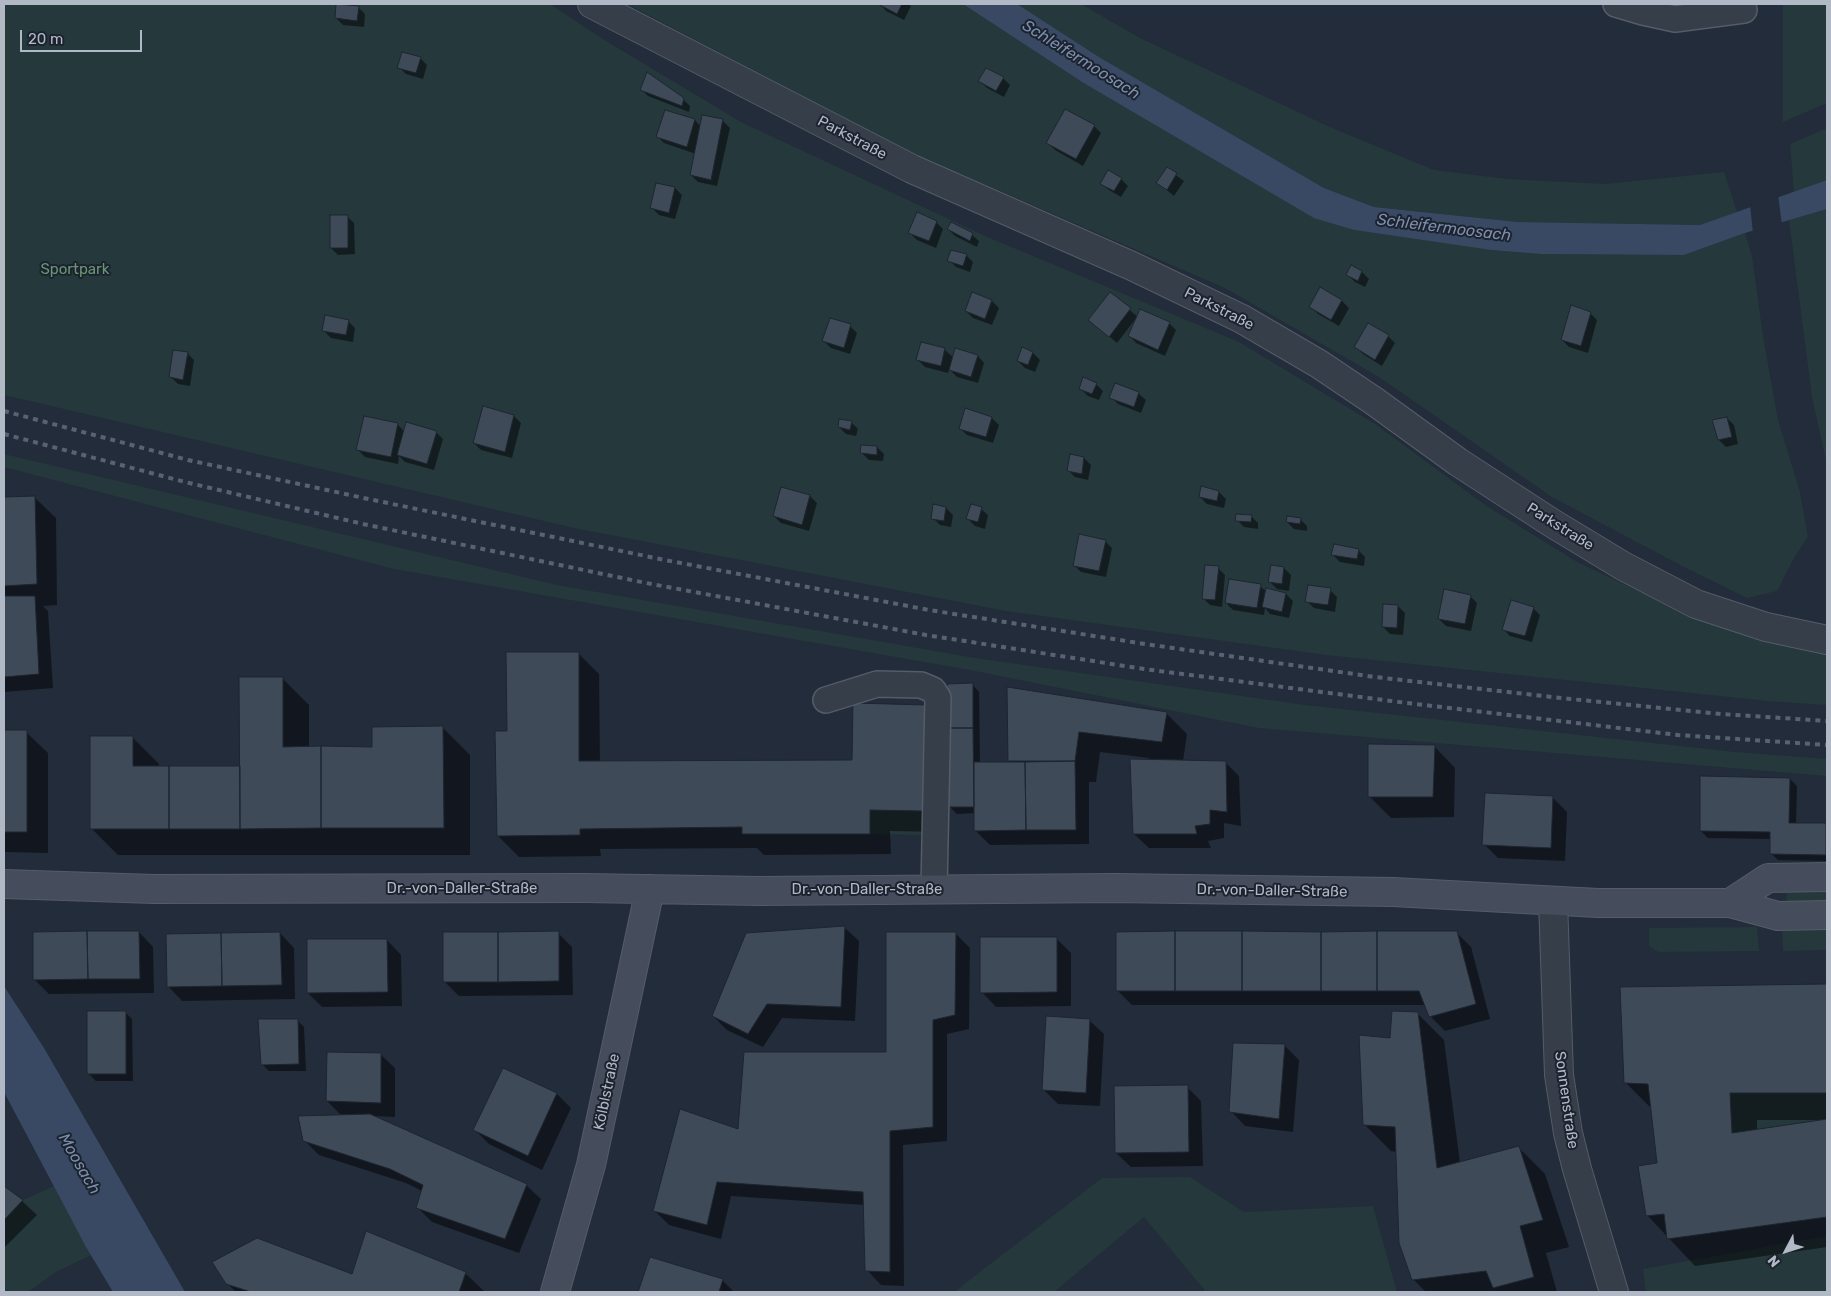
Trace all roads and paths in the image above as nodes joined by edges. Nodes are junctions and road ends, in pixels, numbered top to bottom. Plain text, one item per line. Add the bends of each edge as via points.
1 (592, 4) edge
2 (1616, 4) edge
3 (1744, 10) dead end
4 (1827, 640) edge
5 (826, 700) dead end
6 (1827, 878) edge
7 (4, 884) edge
8 (650, 889) junction
9 (934, 889) junction
10 (1553, 901) junction
11 (1730, 903) junction
12 (1827, 915) edge
13 (555, 1292) edge
14 (1614, 1292) edge

1 - 4 street, Parkstraße via 912,169 1132,266 1242,319 1319,364 1458,462 1552,523 1623,566 1696,604 1766,627
2 - 3 lane via 1675,19
5 - 9 lane via 877,684 922,685 933,690 938,698
6 - 11 main road via 1768,878
7 - 8 main road, Dr.-von-Daller-Straße via 154,890
8 - 9 main road, Dr.-von-Daller-Straße
8 - 13 main road, Kölblstraße via 591,1165
9 - 10 main road, Dr.-von-Daller-Straße via 1393,892
10 - 11 main road, Dr.-von-Daller-Straße
10 - 14 street, Sonnenstraße via 1559,1074 1568,1134
11 - 12 main road, Dr.-von-Daller-Straße via 1778,916

